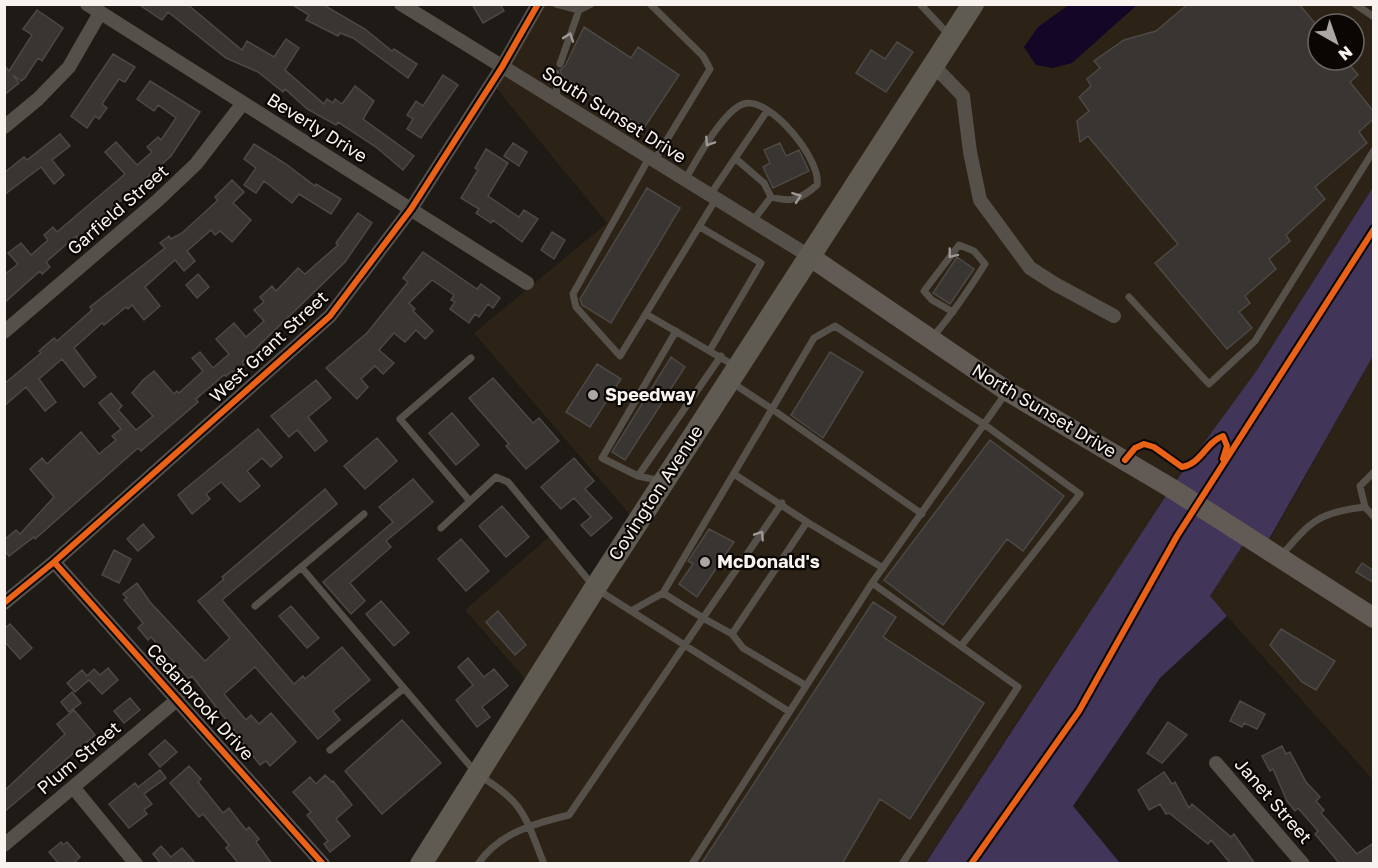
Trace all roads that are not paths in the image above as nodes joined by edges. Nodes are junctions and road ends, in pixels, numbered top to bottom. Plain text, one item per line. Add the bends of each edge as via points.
1 (87, 4) edge
2 (401, 4) edge
3 (538, 4) edge
4 (556, 4) edge
5 (591, 4) edge
6 (651, 4) edge
7 (920, 4) edge
8 (972, 4) edge
9 (1355, 4) edge
10 (579, 10) junction
11 (100, 13) junction
12 (1374, 18) edge
13 (951, 37) junction
14 (560, 64) dead end
15 (933, 64) junction
16 (502, 67) junction
17 (556, 73) dead end
18 (557, 101) junction
19 (243, 103) junction
20 (767, 111) junction
21 (4, 127) edge
22 (1374, 150) edge
23 (735, 158) junction
24 (652, 159) junction
25 (685, 180) junction
26 (713, 197) junction
27 (771, 197) junction
28 (411, 209) junction
29 (752, 222) junction
30 (700, 227) junction
31 (809, 256) junction
32 (527, 283) dead end
33 (1129, 297) dead end
34 (953, 312) junction
35 (646, 314) junction
36 (1114, 316) dead end
37 (676, 331) junction
38 (4, 332) edge
39 (931, 339) junction
40 (710, 350) junction
41 (471, 358) dead end
42 (729, 368) junction
43 (1007, 391) junction
44 (772, 409) junction
45 (985, 425) junction
46 (1374, 472) edge
47 (734, 474) junction
48 (638, 476) junction
49 (663, 481) junction
50 (469, 500) junction
51 (782, 503) junction
52 (1365, 507) junction
53 (364, 514) dead end
54 (922, 514) junction
55 (1374, 517) edge
56 (807, 522) junction
57 (441, 528) dead end
58 (1272, 553) junction
59 (54, 562) junction
60 (301, 567) junction
61 (883, 568) junction
62 (872, 583) junction
63 (595, 588) junction
64 (663, 593) junction
65 (4, 603) edge
66 (255, 606) dead end
67 (631, 611) junction
68 (703, 618) junction
69 (1374, 618) edge
70 (732, 634) junction
71 (685, 645) junction
72 (961, 646) junction
73 (805, 685) junction
74 (404, 688) junction
75 (178, 699) junction
76 (788, 711) junction
77 (330, 750) dead end
78 (1216, 763) dead end
79 (477, 774) junction
80 (73, 787) junction
81 (530, 824) junction
82 (4, 845) edge
83 (132, 862) edge
84 (323, 864) edge
85 (421, 864) edge
86 (478, 864) edge
87 (544, 864) edge
88 (692, 864) edge
89 (902, 864) edge
90 (1303, 864) edge

1 - 11 street, Beverly Drive
2 - 16 street, South Sunset Drive
3 - 16 street, West Grant Street
4 - 10 lane
5 - 10 lane
6 - 24 lane via 703,56 710,69
7 - 13 lane
8 - 13 main road, Covington Avenue
9 - 12 lane
14 -> 10 lane
11 - 19 street, Beverly Drive
11 - 21 street via 69,67
13 - 15 main road, Covington Avenue
15 - 31 main road, Covington Avenue
15 - 36 street via 963,96 980,200 1030,268
16 - 18 street, South Sunset Drive
16 - 28 street, West Grant Street
17 - 18 lane
18 - 24 street, South Sunset Drive
19 - 28 street, Beverly Drive
19 - 38 street, Garfield Street via 196,164
20 - 23 lane
20 -> 25 lane via 760,105 744,103 735,109
27 -> 20 lane via 795,200 817,185 818,178 806,148
22 - 33 lane via 1255,341 1209,384
23 - 26 lane
23 - 27 lane via 764,183
24 - 25 street, South Sunset Drive
24 - 35 lane via 573,294 576,306 620,356
25 - 26 street, South Sunset Drive
26 - 29 street, South Sunset Drive
26 - 30 lane
27 - 29 lane
28 - 32 street, Beverly Drive
28 - 59 street, West Grant Street via 330,316
29 - 31 street, South Sunset Drive
30 - 35 lane
30 - 40 lane via 761,263
31 - 39 main road, North Sunset Drive
31 - 42 main road, Covington Avenue
34 -> 34 lane via 985,264 974,251 959,245 924,291
34 - 39 lane
35 - 37 lane
37 - 40 lane
37 - 48 lane via 602,458
39 - 43 main road, North Sunset Drive
40 - 42 lane
41 - 50 lane via 400,419
42 - 44 lane
42 - 48 lane
42 - 49 main road, Covington Avenue
43 - 45 lane
43 - 58 main road, North Sunset Drive
44 - 45 lane via 814,338 835,326
44 - 47 lane
44 - 54 lane
45 - 54 lane
45 - 72 lane via 1080,494
46 - 52 lane via 1360,486
47 - 51 lane
47 - 64 lane
48 - 49 lane
49 - 63 main road, Covington Avenue
50 - 57 lane
50 - 63 lane via 496,477 508,482
51 - 56 lane
68 -> 51 lane
52 - 55 lane
52 - 58 lane via 1336,510 1309,524
53 - 60 lane
54 - 61 lane
56 - 61 lane
56 - 70 lane
58 - 69 main road, North Sunset Drive
59 - 65 street, West Grant Street
59 - 75 street, Cedarbrook Drive
60 - 66 lane
60 - 74 lane
61 - 62 lane
62 - 72 lane
62 - 73 lane
63 - 67 lane
63 - 79 main road, Covington Avenue
64 - 67 lane
64 - 68 lane
67 - 71 lane
68 - 70 lane
68 - 71 lane
70 - 73 lane via 743,648
71 - 76 lane
71 - 81 lane via 569,814
72 - 89 lane via 1018,687
73 - 76 lane
74 - 77 lane
74 - 79 lane
75 - 80 street, Plum Street
75 - 84 street, Cedarbrook Drive
76 - 88 lane
78 - 90 street, Janet Street
79 - 81 lane via 505,791
79 - 85 main road, Covington Avenue
80 - 82 street, Plum Street
80 - 83 street
81 - 86 lane via 487,850
81 - 87 lane

